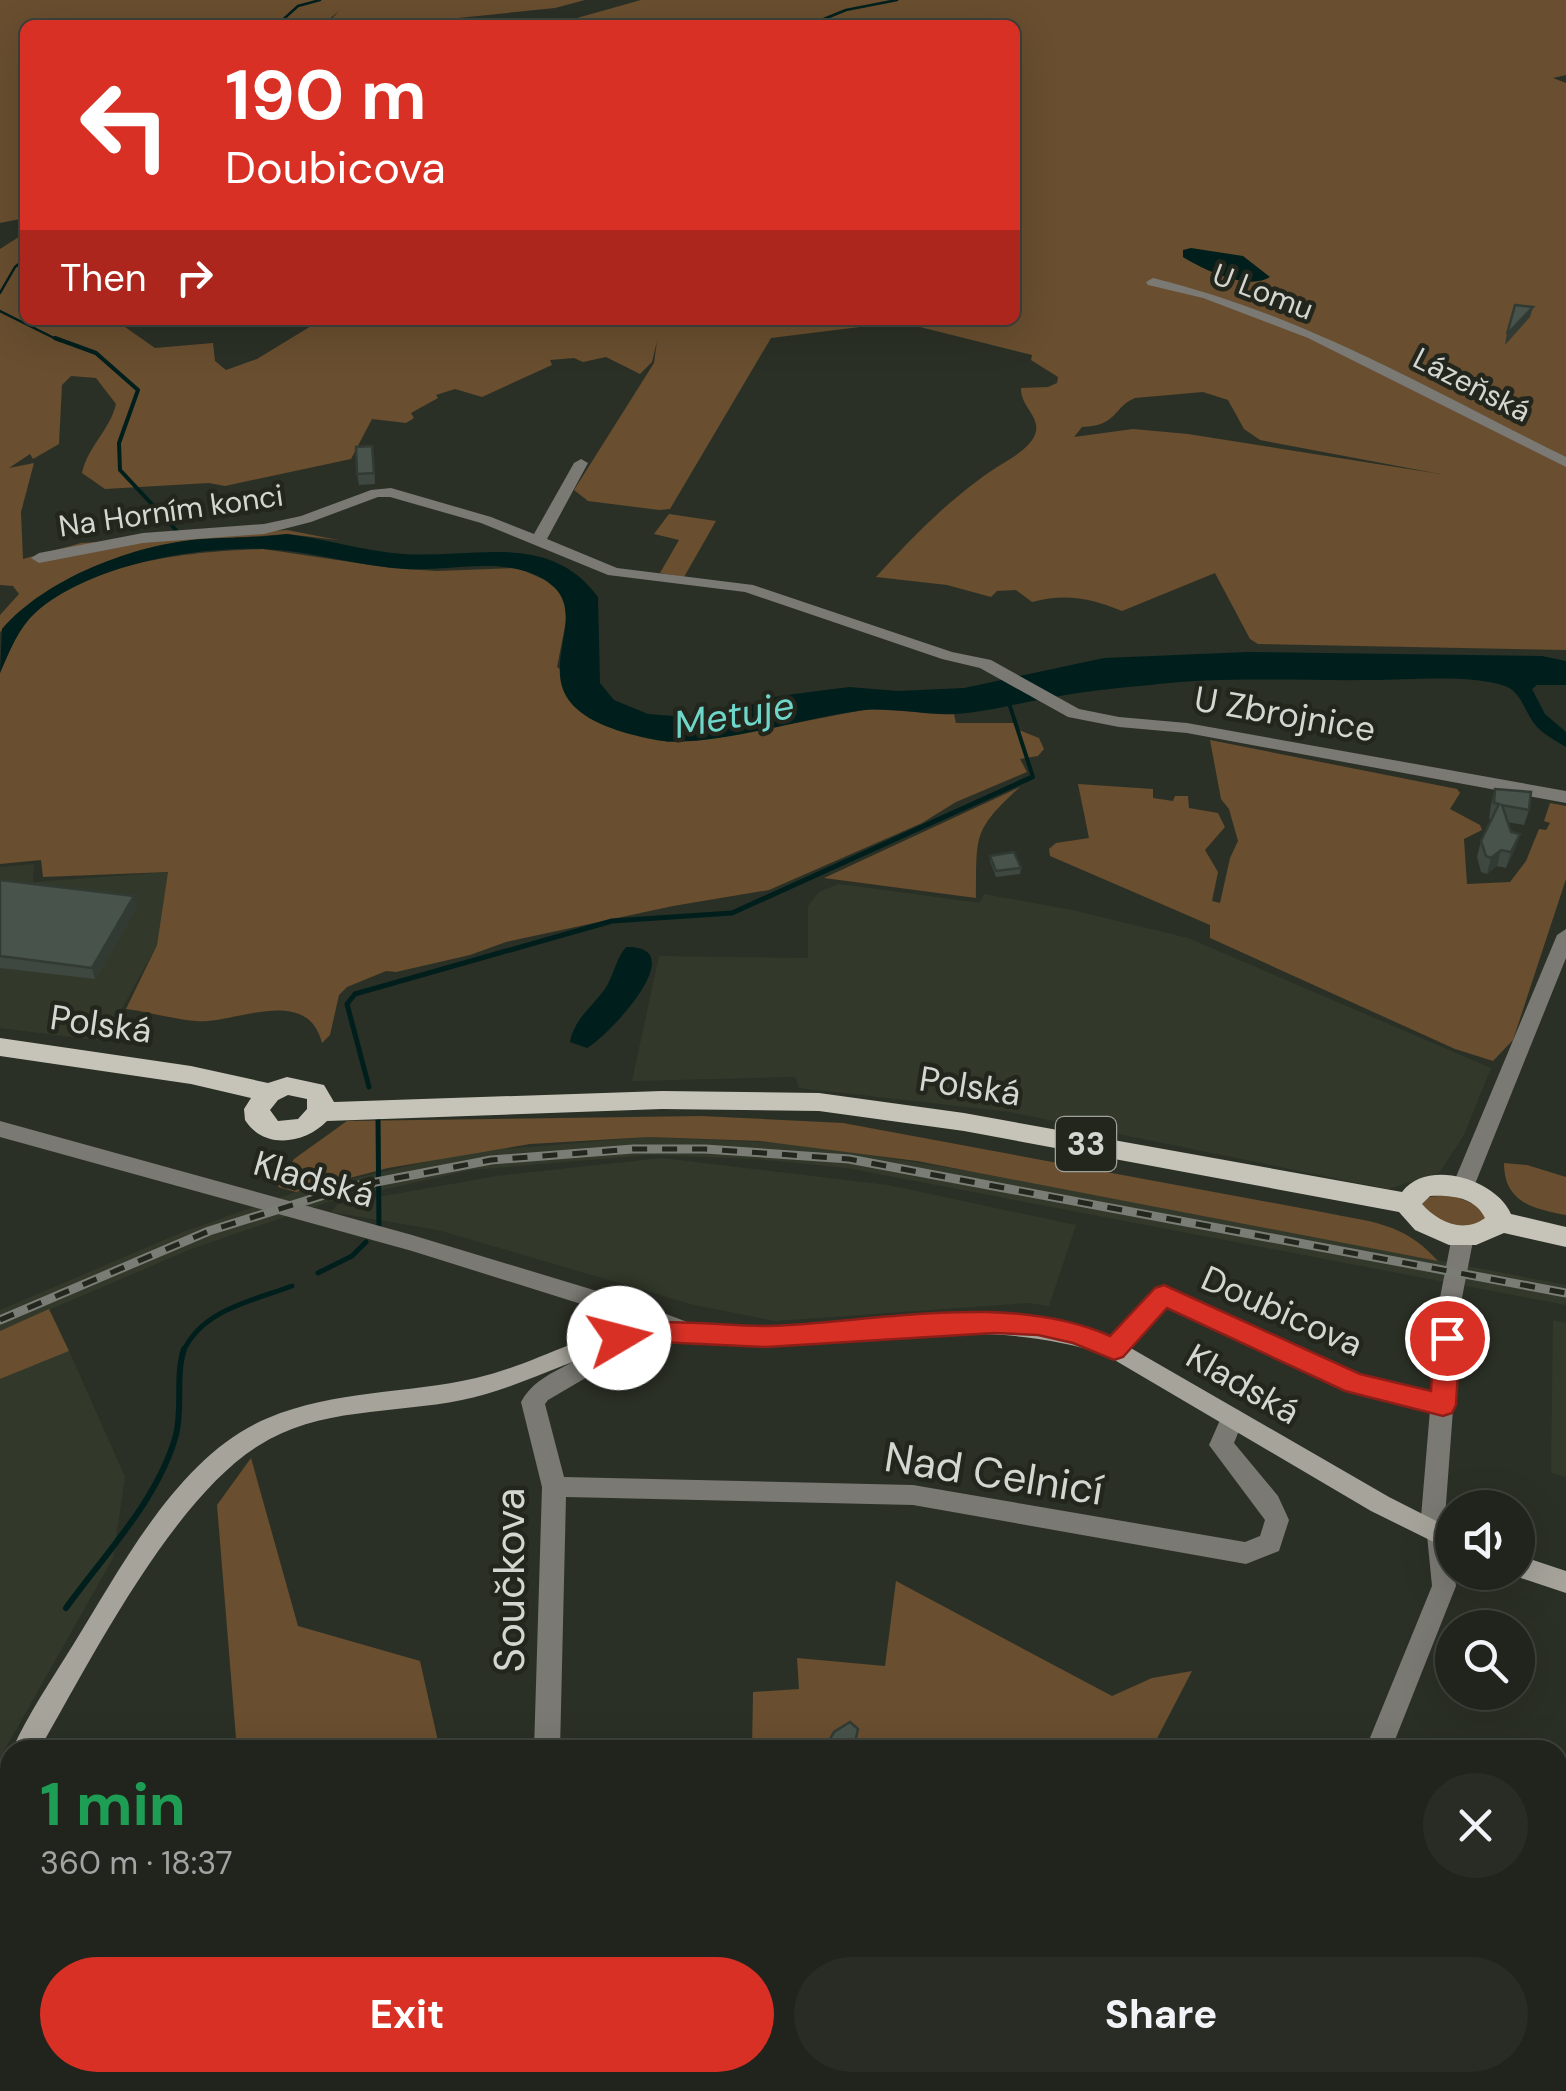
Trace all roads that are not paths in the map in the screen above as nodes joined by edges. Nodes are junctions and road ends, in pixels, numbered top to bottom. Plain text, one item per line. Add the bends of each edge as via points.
1 (1153, 282) dead end
2 (1353, 356) joint
3 (1566, 462) edge
4 (581, 463) dead end
5 (539, 540) junction
6 (39, 558) dead end
7 (1002, 671) joint
8 (1566, 796) edge
9 (1566, 935) edge
10 (0, 1047) edge
11 (264, 1098) junction
12 (319, 1104) junction
13 (0, 1129) edge
14 (1462, 1189) junction
15 (1408, 1203) junction
16 (1499, 1222) junction
17 (1463, 1236) junction
18 (1566, 1237) edge
19 (606, 1303) junction
20 (687, 1331) junction
21 (619, 1338) junction
22 (1114, 1350) junction
23 (1443, 1405) junction
24 (1232, 1418) junction
25 (554, 1487) junction
26 (1435, 1490) edge
27 (1435, 1495) edge
28 (1435, 1520) edge
29 (1435, 1532) edge
30 (1535, 1572) edge
31 (1566, 1582) edge
32 (1442, 1590) edge
33 (31, 1740) edge
34 (547, 1740) edge
35 (1382, 1740) edge

1 - 2 street, U Lomu via 1262,315
2 - 3 street, Lázeňská
4 - 5 street
5 - 6 street, Na Horním konci via 391,492 264,529 142,538
5 - 7 street, Na Horním konci via 630,575 747,588
7 - 8 street, U Zbrojnice via 1052,704 1119,722 1187,728
9 - 14 street
10 - 11 main road, Polská via 191,1075
11 - 12 main road via 296,1086 310,1089
11 - 12 main road via 256,1114 280,1132 305,1128
12 - 15 main road, Polská / 33 via 836,1104
13 - 19 street, Kladská
14 - 15 main road via 1428,1186
14 - 16 main road via 1493,1205
15 - 17 main road, Polská / 33 via 1427,1226
16 - 17 main road via 1489,1232
16 - 18 main road
17 - 23 street via 1450,1303
19 - 20 street, Kladská
19 - 21 street
20 - 21 main road, Kladská
20 - 22 main road, Kladská via 766,1336 1038,1324
21 - 25 street, Součkova via 608,1357 536,1395
21 - 33 main road, Kladská via 465,1391 300,1418 252,1436 181,1500
22 - 23 street, Doubicova via 1164,1295 1354,1384
22 - 24 main road, Kladská
23 - 26 street
24 - 25 street, Nad Celnicí via 1221,1445 1277,1520 1270,1544 1246,1553 901,1494
24 - 29 main road, Kladská
25 - 34 street, Součkova
27 - 28 street
30 - 31 main road
32 - 35 street

